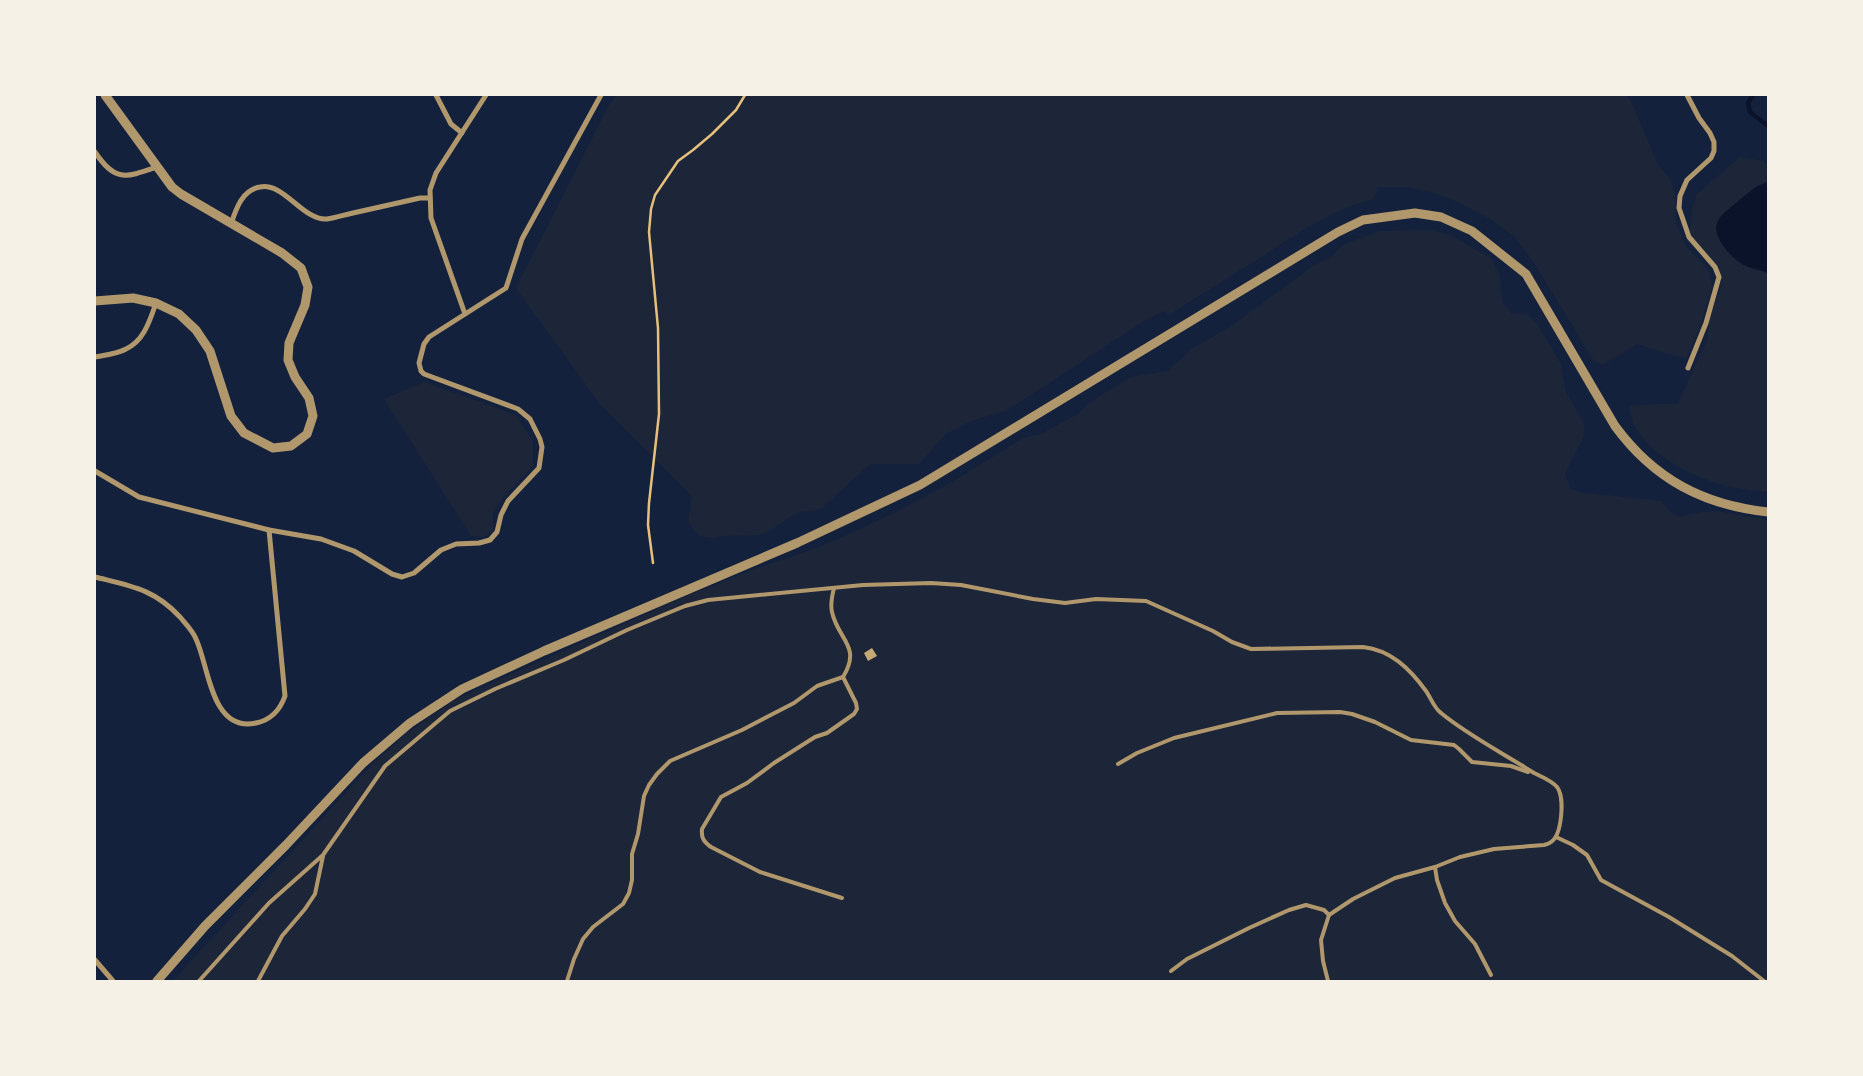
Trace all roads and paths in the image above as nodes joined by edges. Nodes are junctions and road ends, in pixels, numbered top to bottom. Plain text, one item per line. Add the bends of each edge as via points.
1 (105, 95) edge
2 (436, 95) edge
3 (486, 95) edge
4 (600, 95) edge
5 (745, 95) edge
6 (1687, 95) edge
7 (462, 133) junction
8 (95, 152) edge
9 (157, 167) junction
10 (430, 198) junction
11 (231, 224) junction
12 (95, 301) edge
13 (156, 303) junction
14 (465, 314) junction
15 (95, 357) edge
16 (1688, 368) dead end
17 (95, 471) edge
18 (1768, 512) edge
19 (269, 530) junction
20 (653, 563) dead end
21 (95, 577) edge
22 (834, 588) junction
23 (843, 677) junction
24 (1118, 764) dead end
25 (1534, 773) junction
26 (1556, 837) junction
27 (323, 855) junction
28 (1435, 867) junction
29 (842, 898) dead end
30 (1329, 916) junction
31 (95, 960) edge
32 (1171, 971) dead end
33 (1491, 975) dead end
34 (113, 981) edge
35 (158, 981) edge
36 (199, 981) edge
37 (258, 981) edge
38 (568, 981) edge
39 (1328, 981) edge
40 (1764, 981) edge

1 - 9 street
2 - 7 street via 451,124
3 - 7 street
4 - 14 street via 522,239 506,288
5 - 20 path via 736,110 712,134 678,161 655,195 651,209 649,232 658,328 659,404 648,525
6 - 16 street via 1710,133 1714,151 1711,158 1687,180 1679,208 1689,237 1715,267 1719,277 1706,323
7 - 10 street via 436,173
8 - 9 street via 106,168 120,176
9 - 11 street via 181,194
10 - 11 street via 325,219 266,186 245,194
10 - 14 street via 431,218
11 - 13 street via 282,253 301,268 308,287 305,305 289,343 288,360 309,398 312,416 307,434 291,446 273,448 244,433 231,416 210,351 196,330 179,314
12 - 13 street via 133,298
13 - 15 street via 141,338 127,349
14 - 19 street via 424,344 421,371 431,378 523,412 535,427 542,447 539,468 508,501 497,532 490,540 448,547 414,573 402,577 354,551 321,539
17 - 19 street via 139,497
18 - 35 street via 1687,490 1646,462 1615,426 1526,274 1472,231 1441,217 1415,213 1363,220 1338,232 920,485 797,544 462,689 410,723 363,763 205,926
19 - 21 street via 286,696 278,710 265,721 243,724 225,714 215,697 196,638 164,602 141,588
22 - 23 lane via 831,610 851,658
22 - 25 lane via 931,583 1065,603 1096,599 1146,601 1251,649 1375,648 1410,670 1438,712
22 - 27 lane via 708,600 685,606 450,711 385,766
23 - 29 lane via 856,703 854,714 721,797 701,834 711,847 760,872
23 - 38 lane via 817,686 794,703 742,730 670,762 657,774 644,796 632,854 629,892 623,904 593,927 584,939
24 - 25 lane via 1174,738 1212,728 1277,713 1340,712 1375,722 1411,740 1454,745 1472,762 1511,766
25 - 26 lane via 1558,788 1562,805
26 - 28 lane via 1544,845 1494,849 1460,856
26 - 40 lane via 1587,855 1601,880 1732,956
27 - 36 lane via 269,903
27 - 37 lane via 315,894 282,936
28 - 30 lane via 1395,878 1353,899
28 - 33 lane via 1445,903 1455,921 1475,944
30 - 32 lane via 1324,910 1306,905 1289,910 1187,959
30 - 39 lane via 1321,940
31 - 34 street

